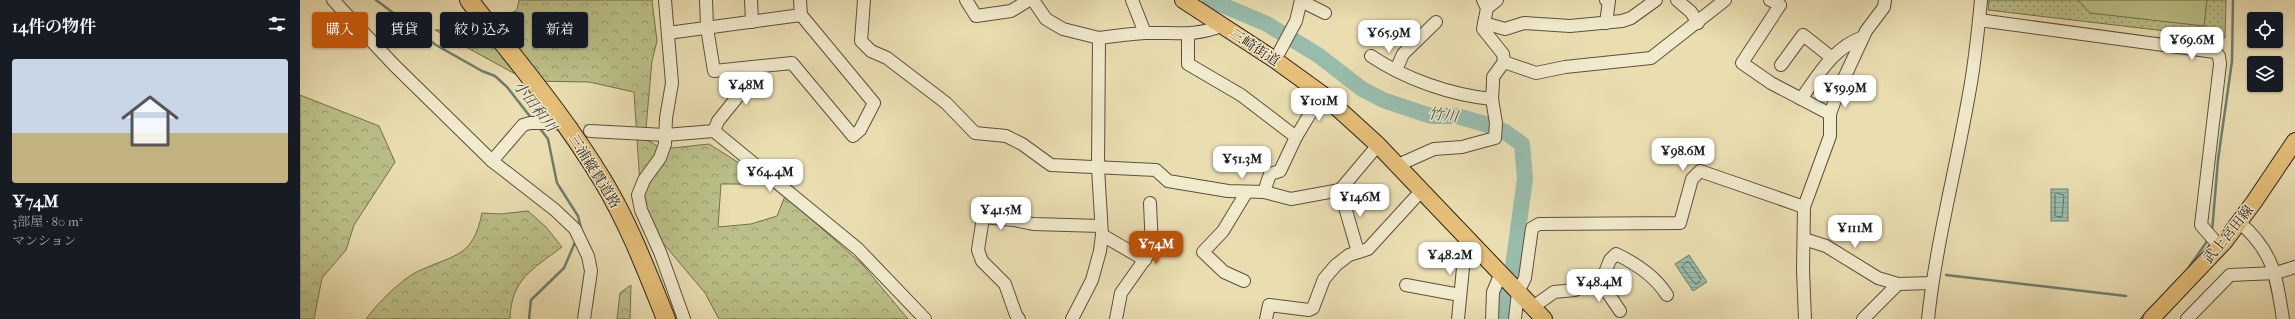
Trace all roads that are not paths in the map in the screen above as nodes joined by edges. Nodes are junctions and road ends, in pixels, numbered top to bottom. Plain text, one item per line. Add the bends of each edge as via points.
1 (333, 0) edge
2 (469, 0) edge
3 (475, 0) edge
4 (665, 0) edge
5 (706, 0) edge
6 (751, 0) edge
7 (800, 0) edge
8 (864, 0) edge
9 (966, 0) edge
10 (1029, 0) edge
11 (1033, 0) edge
12 (1132, 0) edge
13 (1183, 0) edge
14 (1497, 0) edge
15 (1606, 0) edge
16 (1656, 0) edge
17 (1677, 0) edge
18 (1725, 0) edge
19 (1770, 0) edge
20 (1885, 0) edge
21 (1980, 0) edge
22 (1301, 1) edge
23 (1485, 4) edge
24 (1325, 13) dead end
25 (801, 15) junction
26 (1979, 20) junction
27 (752, 22) junction
28 (1436, 22) dead end
29 (1484, 23) junction
30 (1606, 23) junction
31 (1698, 23) junction
32 (1221, 26) junction
33 (707, 28) junction
34 (668, 33) junction
35 (1145, 33) junction
36 (1188, 35) junction
37 (1863, 37) junction
38 (1099, 38) junction
39 (1371, 56) dead end
40 (1831, 57) junction
41 (1275, 60) junction
42 (1504, 62) junction
43 (1781, 65) dead end
44 (747, 68) junction
45 (1396, 70) junction
46 (1322, 94) junction
47 (1492, 99) junction
48 (1801, 99) junction
49 (1830, 114) junction
50 (548, 123) tunnel mouth
51 (590, 131) tunnel mouth
52 (714, 131) junction
53 (665, 135) junction
54 (1296, 137) junction
55 (2295, 141) edge
56 (1378, 145) junction
57 (492, 161) junction
58 (1398, 165) junction
59 (1098, 168) junction
60 (1340, 190) junction
61 (1422, 190) junction
62 (1246, 192) junction
63 (1264, 192) junction
64 (1150, 203) dead end
65 (1804, 206) junction
66 (2239, 222) junction
67 (1102, 230) junction
68 (1804, 239) junction
69 (2220, 246) junction
70 (1477, 249) junction
71 (1358, 252) junction
72 (1145, 260) junction
73 (2295, 267) edge
74 (2276, 273) junction
75 (1502, 275) junction
76 (1599, 280) junction
77 (1244, 281) dead end
78 (1932, 283) junction
79 (1898, 284) junction
80 (1406, 285) dead end
81 (1518, 292) junction
82 (1460, 295) junction
83 (1667, 295) dead end
84 (1533, 307) junction
85 (1620, 311) dead end
86 (2157, 317) edge
87 (584, 319) edge
88 (666, 319) edge
89 (671, 319) edge
90 (684, 319) edge
91 (925, 319) edge
92 (1019, 319) edge
93 (1072, 319) edge
94 (1116, 319) edge
95 (1266, 319) edge
96 (1458, 319) edge
97 (1492, 319) edge
98 (1516, 319) edge
99 (1544, 319) edge
100 (1806, 319) edge
101 (1863, 319) edge
102 (1928, 319) edge
103 (2187, 319) edge
104 (2283, 319) edge

1 - 57 street via 394,65
2 - 88 highway, 三浦縦貫道路 via 562,120 591,162 629,231
3 - 89 highway, 三浦縦貫道路 via 570,123 608,179 644,251
4 - 34 street
5 - 33 street
6 - 27 street
7 - 25 street
8 - 59 street via 861,41 871,51 887,58 946,103 976,133 1006,136 1022,144 1050,165
9 - 10 street via 976,16 1011,11
11 - 38 street via 1046,18 1063,29
12 - 35 street
13 - 32 main road, 三崎街道
14 - 23 street
15 - 30 street via 1609,1
16 - 30 street via 1631,18
17 - 31 street via 1691,12
18 - 31 street
19 - 48 street via 1780,5 1742,63 1770,83
20 - 37 street via 1884,7
21 - 26 street
22 - 24 street
22 - 41 street via 1296,21
23 - 29 street
25 - 27 street
25 - 44 street via 874,103 860,130 853,136 792,63
26 - 69 street via 2215,52 2219,56 2220,64 2201,225
26 - 78 street via 1970,93
27 - 33 street
28 - 45 street via 1403,54
29 - 30 street via 1505,29 1524,23 1570,26
29 - 42 street via 1483,29 1503,54
31 - 42 street via 1651,58 1637,61 1565,67 1536,73
32 - 36 street
32 - 41 main road, 三崎街道
33 - 34 street
33 - 44 street via 714,71
34 - 53 street via 672,83
35 - 36 street
35 - 38 street
36 - 54 street via 1188,64 1241,95
37 - 40 street via 1844,46
37 - 49 street
38 - 59 street
39 - 45 street
40 - 43 street via 1803,35
40 - 48 street
41 - 46 main road, 三崎街道
42 - 47 street via 1494,77
44 - 52 street via 739,95 718,121
45 - 47 street via 1468,97
46 - 54 street
46 - 56 main road, 三崎街道
47 - 58 street via 1496,123 1495,138 1462,147 1434,149
48 - 49 street
49 - 65 street via 1830,136
50 - 57 street via 530,122 523,125
51 - 53 street
52 - 53 street
52 - 91 street via 858,249
53 - 90 street via 660,158 644,180 638,194 641,210 660,252
54 - 63 street via 1280,171 1270,174
55 - 66 main road, 武上宮田線
56 - 58 main road, 三崎街道
56 - 60 street
57 - 87 street via 555,210 575,229 588,256 591,271
58 - 61 main road, 三崎街道
59 - 62 street via 1156,170 1168,181
59 - 67 street
60 - 63 street via 1291,199
60 - 71 street
61 - 70 main road, 三崎街道
61 - 71 street via 1368,249
62 - 63 street
62 - 77 street via 1223,231 1203,252 1224,272
64 - 72 street via 1152,249
65 - 68 street
65 - 81 street via 1700,171 1692,179 1680,224 1539,224 1532,228 1525,278
66 - 69 main road, 武上宮田線
66 - 74 street via 2257,238
67 - 72 street
67 - 92 street via 983,217 978,250 982,261 1006,284
67 - 93 street via 1100,251 1092,280
68 - 79 street via 1826,246 1878,278
68 - 100 street
69 - 86 main road, 武上宮田線
70 - 75 main road, 三崎街道
70 - 82 street via 1466,260 1463,268
71 - 95 street via 1336,265 1324,279 1313,308 1309,310 1269,305
72 - 94 street via 1121,293
73 - 74 street
74 - 103 street via 2230,275
74 - 104 street
75 - 81 main road, 三崎街道
75 - 97 street via 1493,292
76 - 83 street via 1616,254 1635,263 1658,281
76 - 84 street via 1575,290 1554,292
76 - 85 street
78 - 79 street
78 - 102 street
79 - 101 street
80 - 82 street
81 - 84 main road, 三崎街道
81 - 98 street
82 - 96 street
84 - 99 main road, 三崎街道

